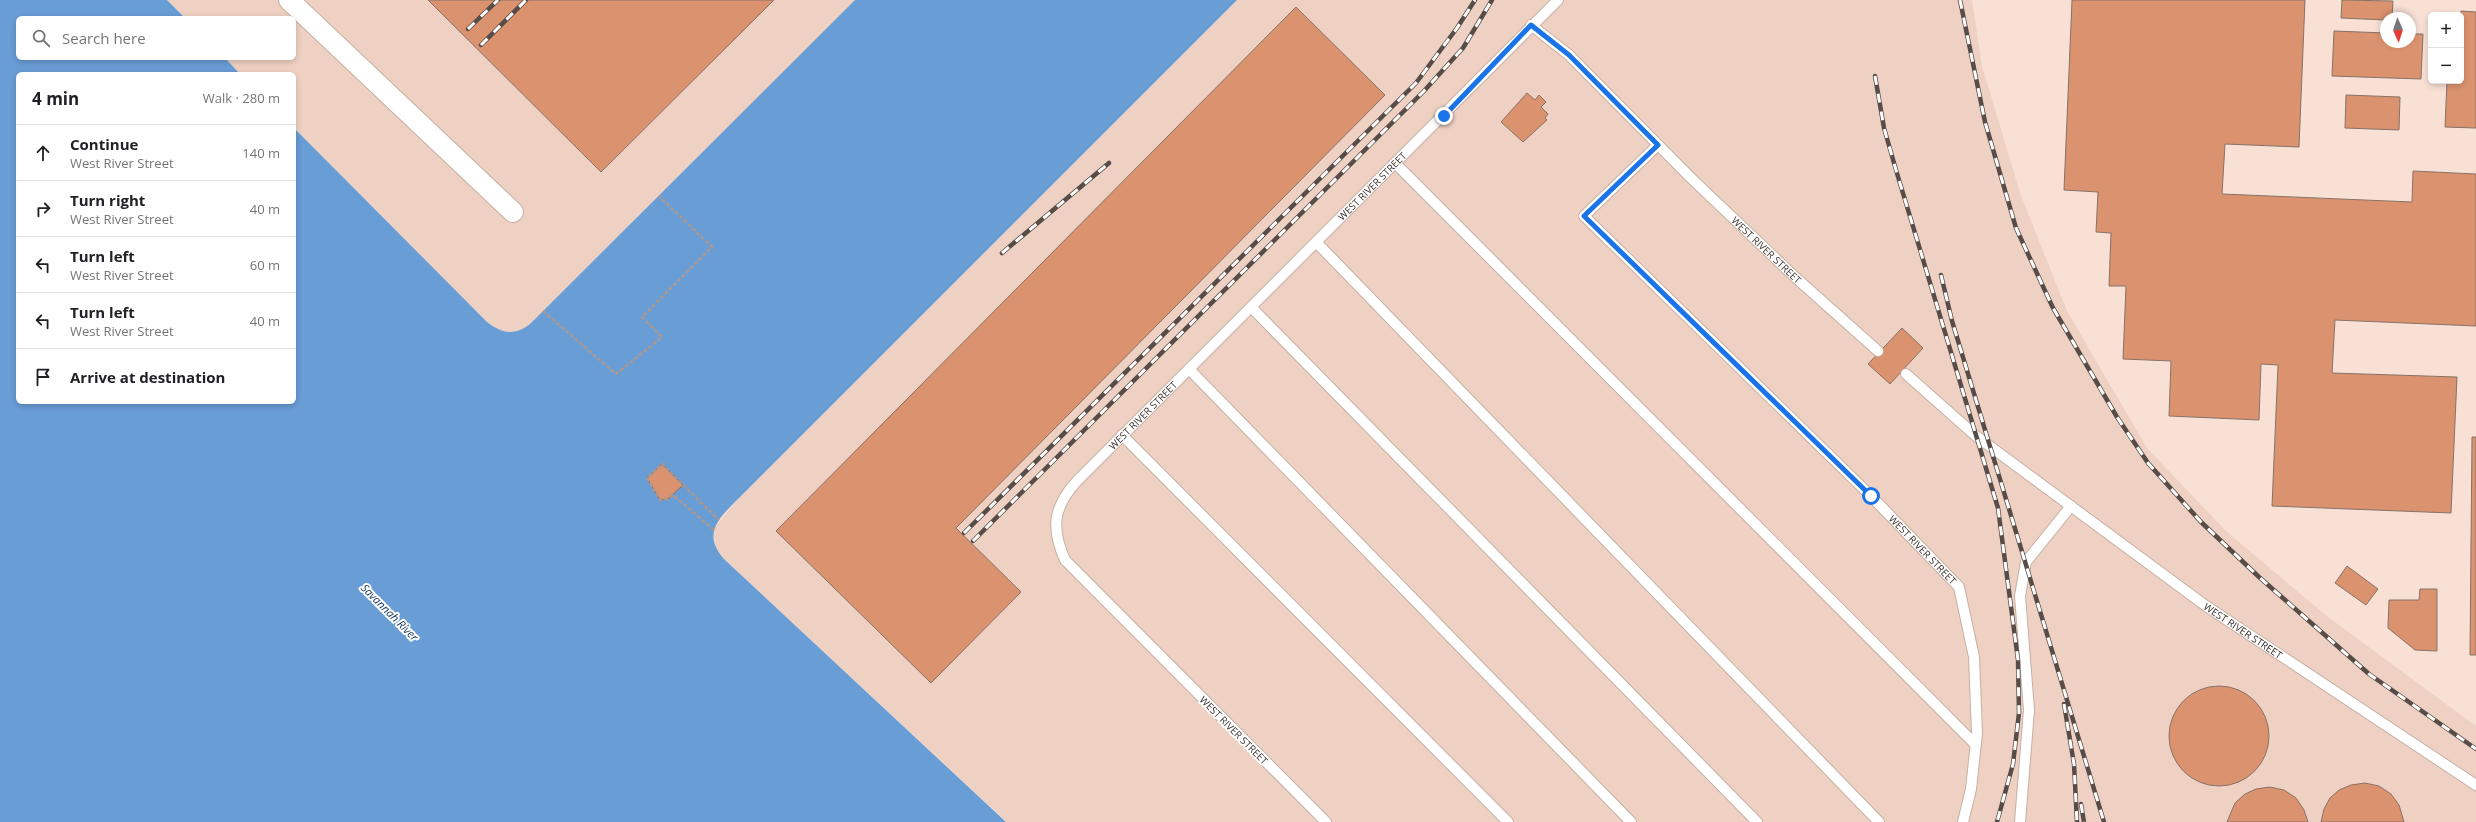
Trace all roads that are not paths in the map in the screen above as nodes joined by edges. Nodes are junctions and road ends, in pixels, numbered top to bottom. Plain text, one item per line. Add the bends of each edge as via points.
1 (289, 0) edge
2 (1558, 0) edge
3 (1531, 25) junction
4 (1658, 145) junction
5 (1395, 163) junction
6 (513, 212) dead end
7 (1316, 242) junction
8 (1251, 306) junction
9 (1878, 351) dead end
10 (1189, 369) junction
11 (1906, 374) dead end
12 (1122, 435) junction
13 (2071, 506) junction
14 (1975, 744) junction
15 (2476, 785) edge
16 (1326, 822) edge
17 (1508, 822) edge
18 (1631, 822) edge
19 (1757, 822) edge
20 (1879, 822) edge
21 (1964, 822) edge
22 (2020, 822) edge

1 - 6 street
2 - 3 lane, WEST RIVER STREET
3 - 4 lane, WEST RIVER STREET via 1569,55
3 - 5 lane, WEST RIVER STREET
4 - 9 lane, WEST RIVER STREET via 1795,277
4 - 14 lane, WEST RIVER STREET via 1584,216 1871,496 1959,587 1974,657
5 - 7 lane, WEST RIVER STREET
5 - 14 lane
7 - 8 lane, WEST RIVER STREET
7 - 20 lane
8 - 10 lane, WEST RIVER STREET
8 - 19 lane
10 - 12 lane, WEST RIVER STREET
10 - 18 lane
11 - 13 lane, WEST RIVER STREET via 1976,436
12 - 16 lane, WEST RIVER STREET via 1063,496 1056,521 1057,542 1065,560
12 - 17 lane
13 - 15 lane, WEST RIVER STREET via 2206,606
13 - 22 lane via 2026,562 2020,596 2029,710
14 - 21 lane, WEST RIVER STREET via 1971,789

